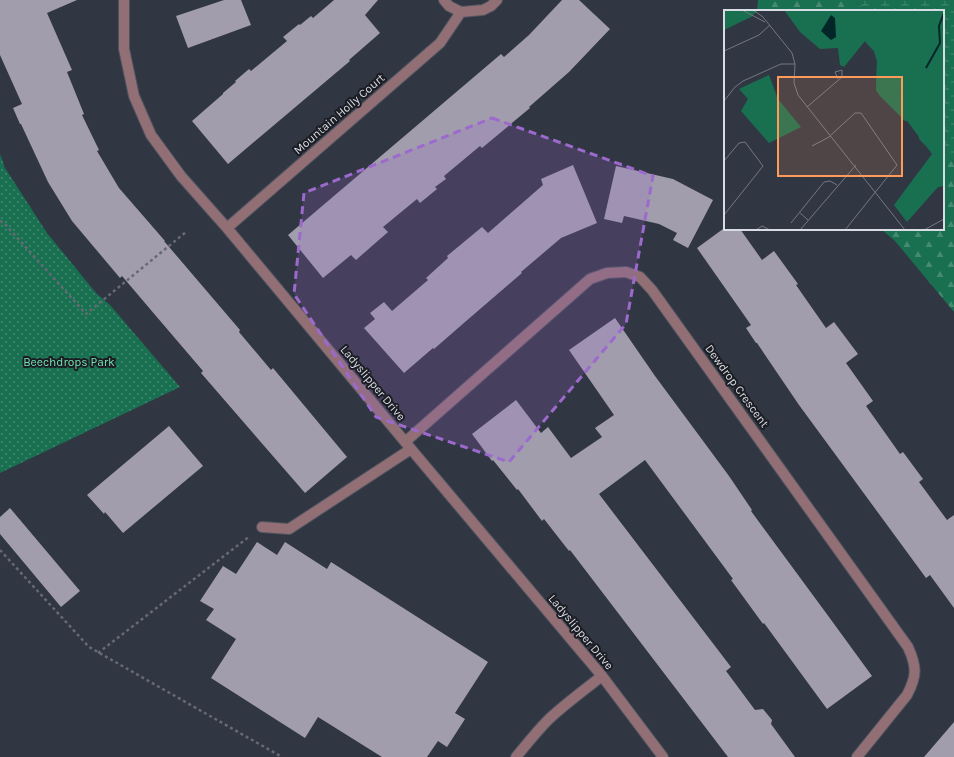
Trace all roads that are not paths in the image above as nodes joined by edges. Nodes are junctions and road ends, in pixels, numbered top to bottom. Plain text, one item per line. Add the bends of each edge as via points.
1 (124, 0) edge
2 (444, 0) edge
3 (498, 0) edge
4 (461, 12) junction
5 (227, 228) junction
6 (408, 446) junction
7 (262, 527) road end
8 (602, 676) junction
9 (516, 757) edge
10 (663, 757) edge
11 (857, 757) edge

1 - 5 street, Ladyslipper Drive via 124,49 134,96 156,141 181,176
2 - 4 street via 449,6
3 - 4 street via 483,10
4 - 5 street, Mountain Holly Court via 440,43
5 - 6 street, Ladyslipper Drive
6 - 7 street, Dewdrop Crescent via 289,529
6 - 8 street, Ladyslipper Drive
6 - 11 street, Dewdrop Crescent via 590,279 620,272 640,277 652,290 913,658 915,672 907,695
8 - 9 street via 547,720
8 - 10 street, Ladyslipper Drive

